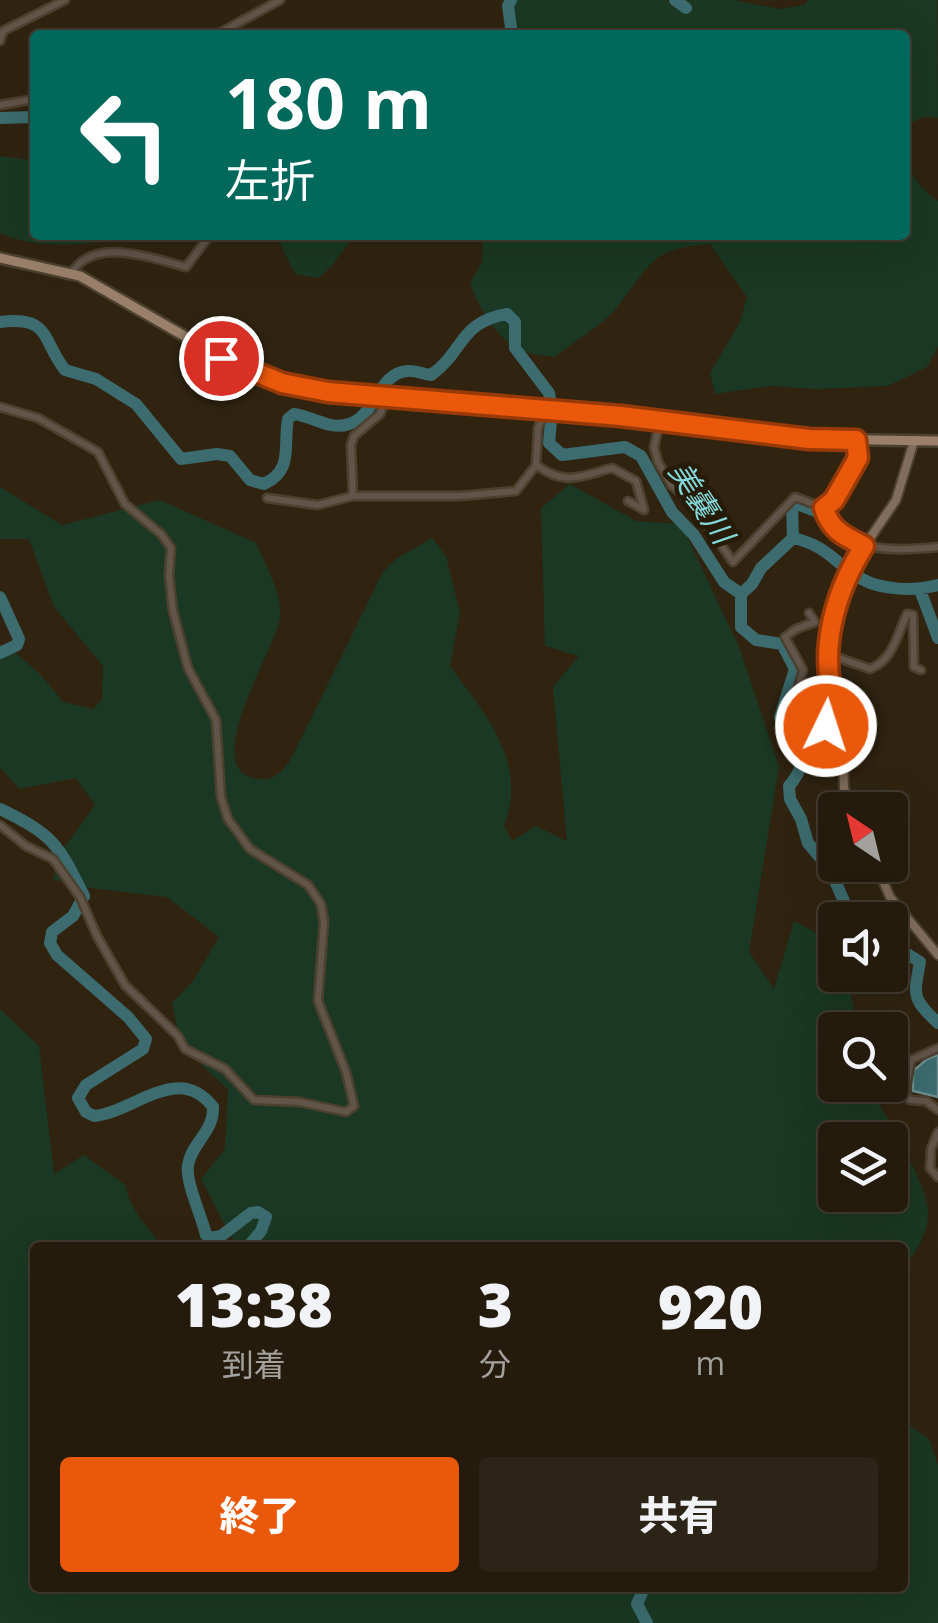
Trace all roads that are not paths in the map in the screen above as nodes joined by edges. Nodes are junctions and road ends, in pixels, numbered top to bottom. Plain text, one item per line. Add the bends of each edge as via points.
1 (65, 0) edge
2 (280, 0) edge
3 (225, 30) edge
4 (0, 41) edge
5 (30, 101) edge
6 (0, 106) edge
7 (206, 240) edge
8 (0, 258) edge
9 (72, 274) junction
10 (381, 397) junction
11 (0, 407) edge
12 (550, 411) junction
13 (660, 421) junction
14 (856, 440) junction
15 (914, 441) junction
16 (938, 441) edge
17 (536, 465) junction
18 (354, 496) junction
19 (267, 498) dead end
20 (628, 501) dead end
21 (824, 508) junction
22 (864, 546) junction
23 (938, 547) edge
24 (809, 614) dead end
25 (828, 654) junction
26 (921, 670) dead end
27 (837, 708) junction
28 (845, 792) edge
29 (0, 825) edge
30 (883, 882) edge
31 (938, 955) edge
32 (938, 1048) edge
33 (938, 1110) edge
34 (938, 1132) edge
35 (938, 1177) edge

1 - 4 street via 3,31
2 - 3 street
5 - 6 street
7 - 9 street via 186,267 116,252 86,258
8 - 9 main road
9 - 10 main road via 240,368 298,386
10 - 12 main road
10 - 18 street via 380,414 354,436
11 - 29 street via 38,418 98,452 125,504 172,548 173,611 188,668 216,720 220,796 250,849 308,885 321,904 318,1002 354,1106 346,1112 254,1100 224,1069 185,1050 125,985 53,859
12 - 13 main road
12 - 17 street via 538,428
13 - 14 main road
13 - 21 street via 658,462 733,562 795,497
14 - 15 main road
14 - 21 street via 858,458
15 - 16 main road
15 - 22 street via 896,500
17 - 18 street via 516,490
17 - 20 street via 554,478 572,479 612,468 636,481 644,510
18 - 19 street via 318,505
21 - 22 street via 838,532
22 - 23 street
22 - 25 street via 840,590
24 - 27 street via 816,622 785,637 802,670 786,706 789,718 815,745
25 - 26 street via 876,667 886,661 907,614 913,615 914,668
25 - 27 street
27 - 28 street
30 - 31 street
32 - 33 street via 911,1060 905,1092
34 - 35 street via 930,1168

